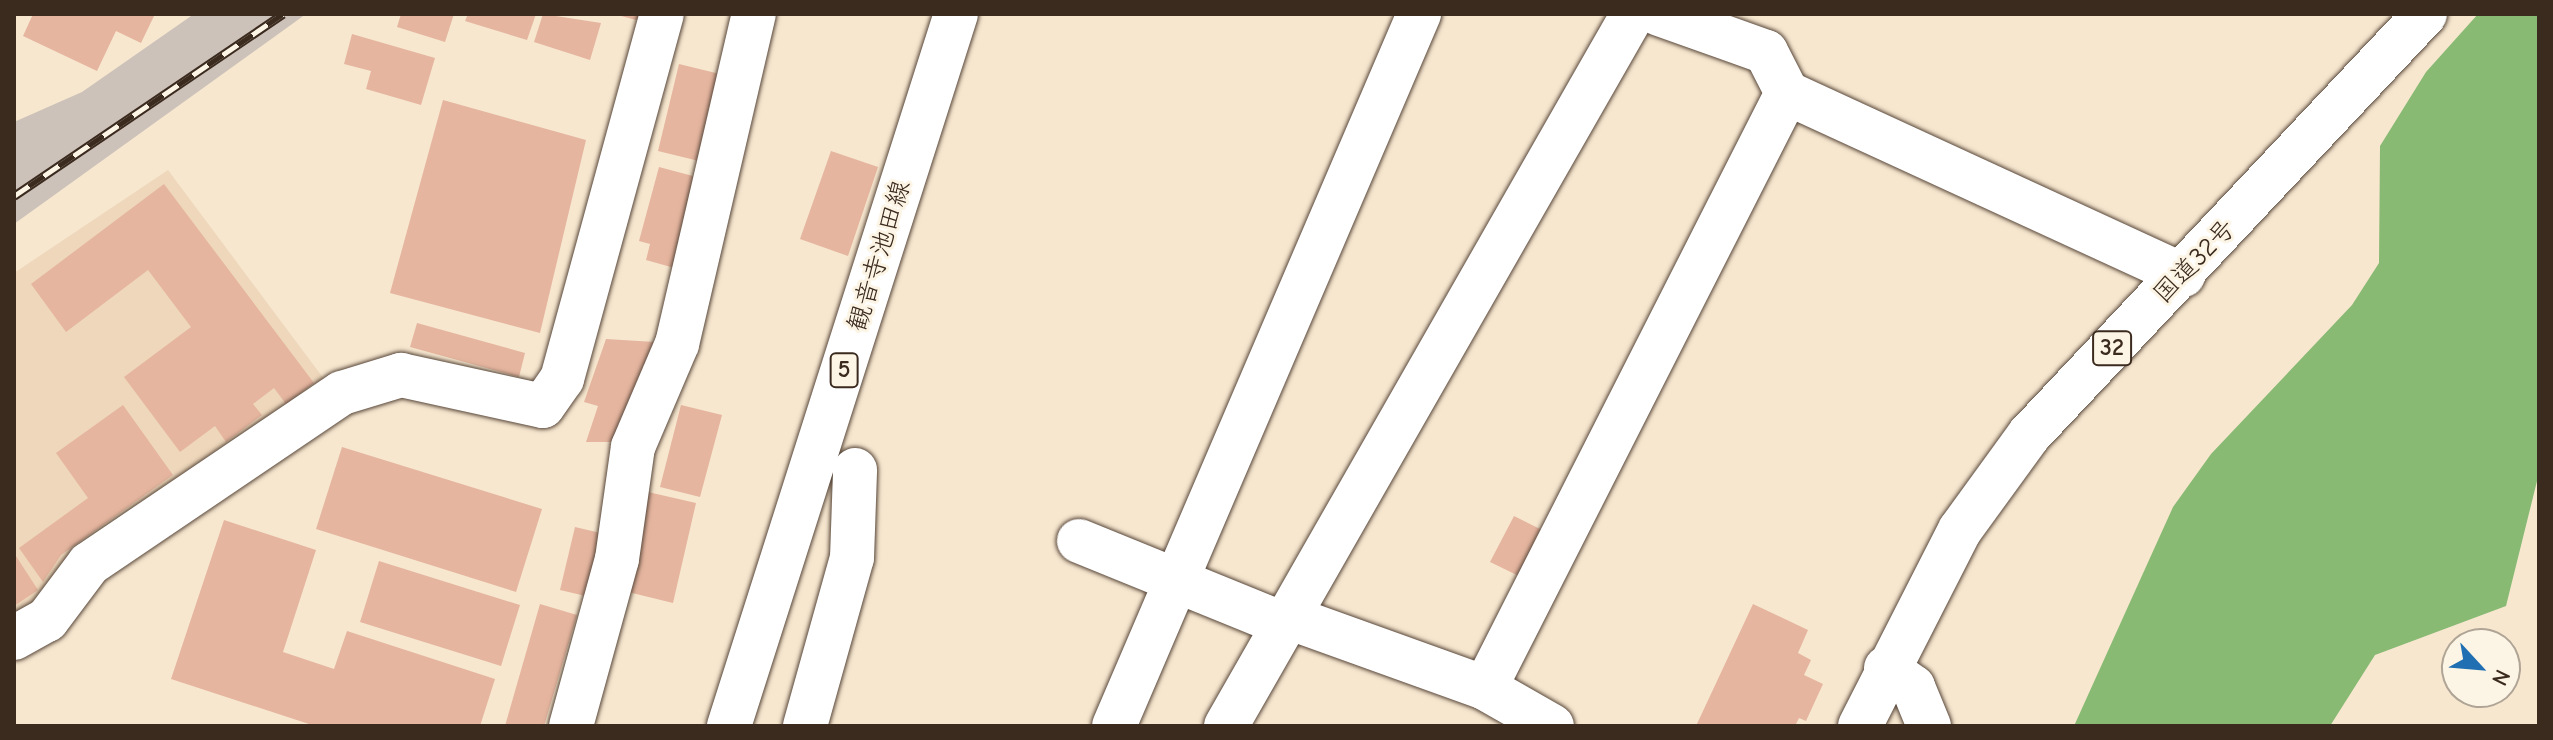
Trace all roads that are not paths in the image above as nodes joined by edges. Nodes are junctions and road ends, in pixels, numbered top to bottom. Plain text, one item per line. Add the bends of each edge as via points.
1 (662, 14) edge
2 (754, 14) edge
3 (956, 14) edge
4 (1419, 14) edge
5 (1633, 14) edge
6 (1659, 14) edge
7 (2425, 14) edge
8 (1787, 93) junction
9 (2183, 275) junction
10 (855, 470) dead end
11 (1079, 541) dead end
12 (1180, 580) junction
13 (1286, 620) junction
14 (14, 638) edge
15 (1886, 668) junction
16 (1485, 688) junction
17 (571, 726) edge
18 (729, 726) edge
19 (805, 726) edge
20 (1114, 726) edge
21 (1226, 726) edge
22 (1552, 726) edge
23 (1860, 726) edge
24 (1929, 726) edge

1 - 14 main road via 562,379 543,406 401,375 342,393 89,564 47,620
2 - 17 main road via 677,344 633,447 617,559
3 - 18 main road, 観音寺池田線 / 5
4 - 12 main road
5 - 13 main road
6 - 8 main road via 1766,52
7 - 9 main road, 国道32号 / 32
8 - 9 main road
8 - 16 main road
9 - 15 main road, 国道32号 / 32 via 2029,435 1960,530
10 - 19 main road via 852,558
11 - 12 main road
12 - 13 main road
12 - 20 main road
13 - 16 main road
13 - 21 main road
15 - 23 main road, 国道32号 / 32
15 - 24 main road via 1913,687
16 - 22 main road

